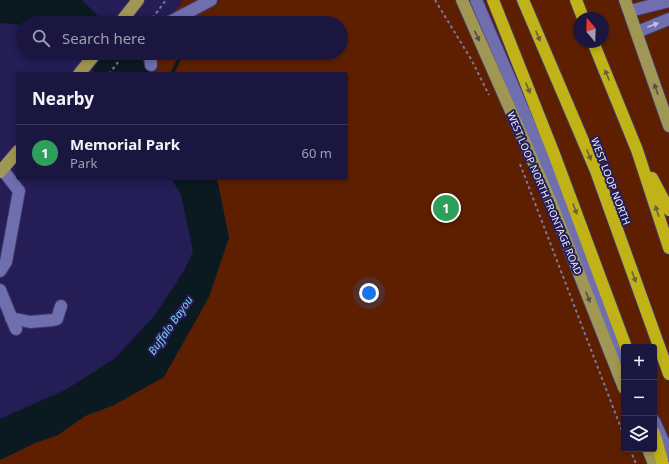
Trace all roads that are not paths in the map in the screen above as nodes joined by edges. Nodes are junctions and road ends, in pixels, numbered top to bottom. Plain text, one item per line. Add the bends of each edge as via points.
1 (138, 0) edge
2 (211, 0) edge
3 (462, 0) edge
4 (476, 0) edge
5 (493, 0) edge
6 (523, 0) edge
7 (576, 0) edge
8 (669, 1) edge
9 (628, 5) edge
10 (581, 12) edge
11 (125, 16) edge
12 (181, 16) edge
13 (669, 19) edge
14 (637, 32) junction
15 (595, 48) edge
16 (90, 60) edge
17 (81, 72) edge
18 (669, 126) edge
19 (637, 150) junction
20 (16, 153) edge
21 (1, 170) edge
22 (669, 210) edge
23 (669, 248) edge
24 (0, 271) edge
25 (0, 290) edge
26 (61, 306) dead end
27 (625, 344) edge
28 (621, 350) edge
29 (669, 374) edge
30 (621, 380) edge
31 (657, 428) edge
32 (657, 443) edge
33 (649, 452) edge
34 (669, 454) edge
35 (654, 464) edge
36 (663, 464) edge

1 - 11 main road
2 - 12 lane
3 -> 30 main road, WEST LOOP NORTH FRONTAGE ROAD via 550,200
4 - 28 lane via 550,173
5 -> 27 highway
6 -> 29 highway, WEST LOOP NORTH via 596,171
7 - 10 highway
8 - 9 lane
9 - 14 main road
14 -> 13 lane
18 -> 14 main road
19 -> 15 highway
16 - 17 main road
19 - 22 highway
23 -> 19 highway
20 - 21 main road
21 - 24 lane via 19,191 6,262
25 - 26 lane via 13,324 56,319
31 - 34 lane
32 - 36 highway
33 - 35 main road

